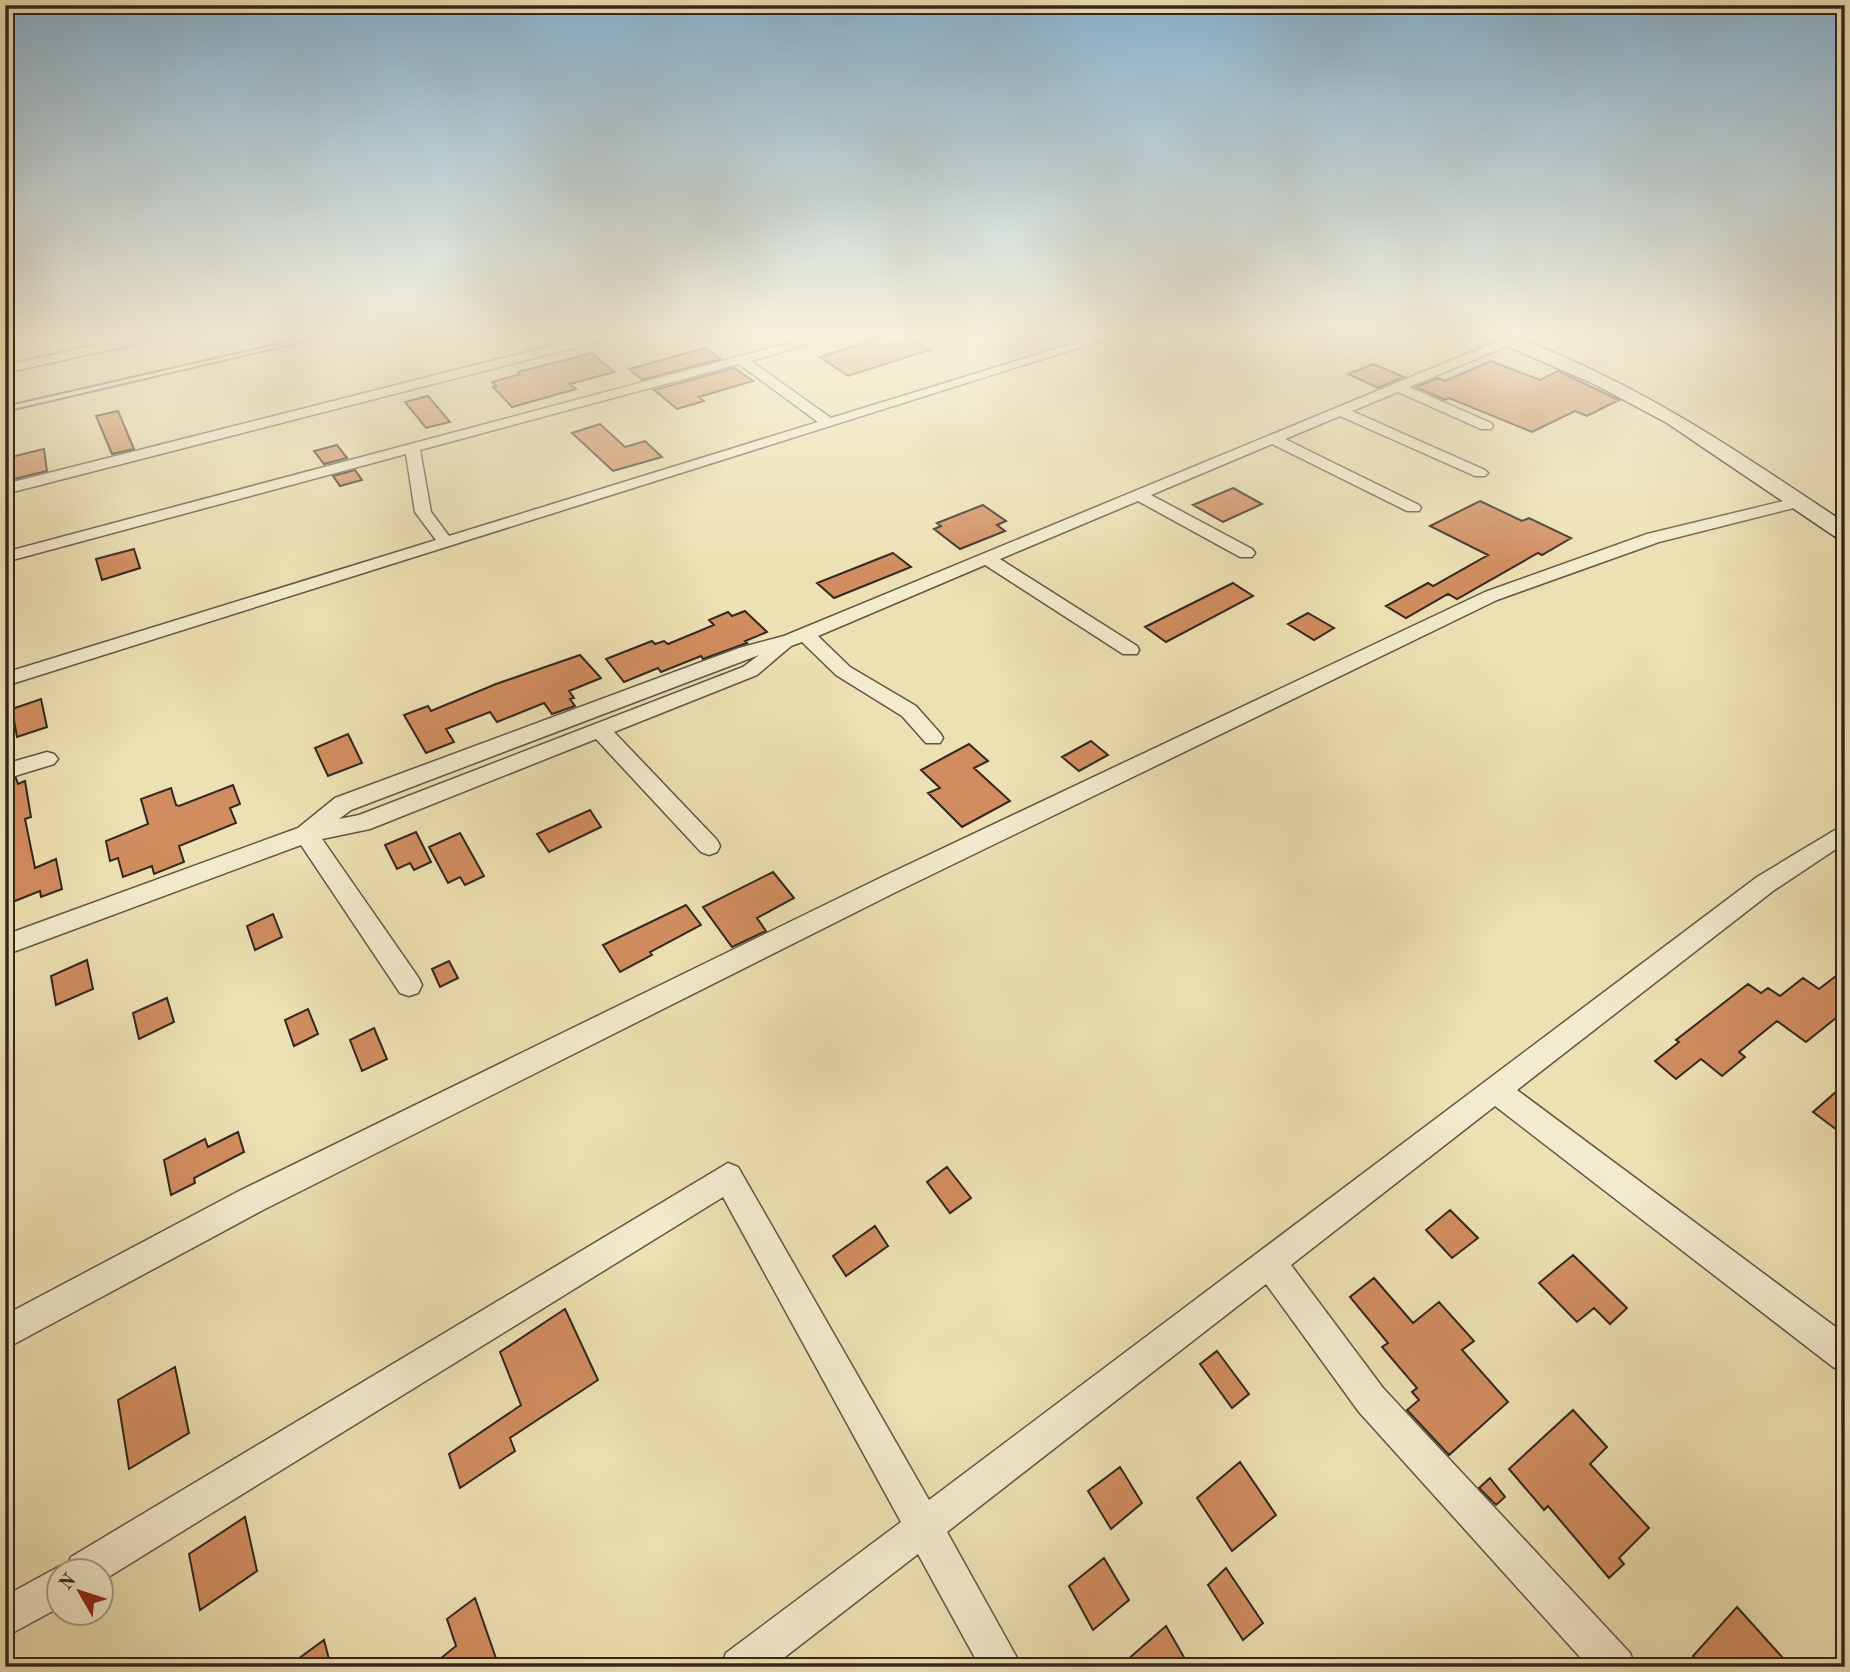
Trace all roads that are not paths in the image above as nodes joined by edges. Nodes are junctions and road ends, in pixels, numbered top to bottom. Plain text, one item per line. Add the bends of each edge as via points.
1 (310, 411) edge
2 (546, 411) edge
3 (811, 411) edge
4 (870, 411) edge
5 (1340, 411) joint
6 (1452, 411) edge
7 (1659, 411) edge
8 (829, 424) junction
9 (1486, 426) dead end
10 (1273, 439) junction
11 (412, 447) junction
12 (1480, 473) dead end
13 (5, 489) edge
14 (1139, 495) junction
15 (1800, 502) junction
16 (1413, 508) dead end
17 (1845, 533) edge
18 (446, 543) junction
19 (1246, 553) dead end
20 (5, 557) edge
21 (986, 558) junction
22 (798, 637) junction
23 (1130, 650) dead end
24 (5, 680) edge
25 (600, 730) junction
26 (933, 738) dead end
27 (47, 759) dead end
28 (5, 772) edge
29 (1845, 832) edge
30 (306, 834) junction
31 (709, 846) dead end
32 (5, 945) edge
33 (409, 985) dead end
34 (1494, 1090) junction
35 (1269, 1262) junction
36 (5, 1333) edge
37 (1845, 1355) edge
38 (922, 1527) junction
39 (107, 1556) edge
40 (46, 1593) edge
41 (5, 1618) edge
42 (740, 1667) edge
43 (1002, 1667) edge
44 (1616, 1667) edge

1 - 13 street
2 - 11 street
3 - 8 street
4 - 8 street
5 - 10 street
5 - 12 street
6 - 9 street
7 - 15 main road
8 - 18 street
10 - 14 street
10 - 16 street
11 - 18 street via 424,512
11 - 20 street
14 - 19 street
14 - 21 street
15 - 17 main road
15 - 36 street via 1653,538 1491,596 865,896 252,1200
18 - 24 street
21 - 22 street
21 - 23 street
22 - 25 street via 750,671
22 - 26 street via 909,711
22 - 30 street via 746,652 343,804
25 - 30 street via 362,823
25 - 31 street
27 - 28 street
29 - 34 street via 1765,884
30 - 32 street
30 - 33 street
34 - 35 street
34 - 37 street
35 - 38 street
35 - 44 street via 1371,1400
38 - 39 street via 728,1177
38 - 42 street
38 - 43 street
40 - 41 street

